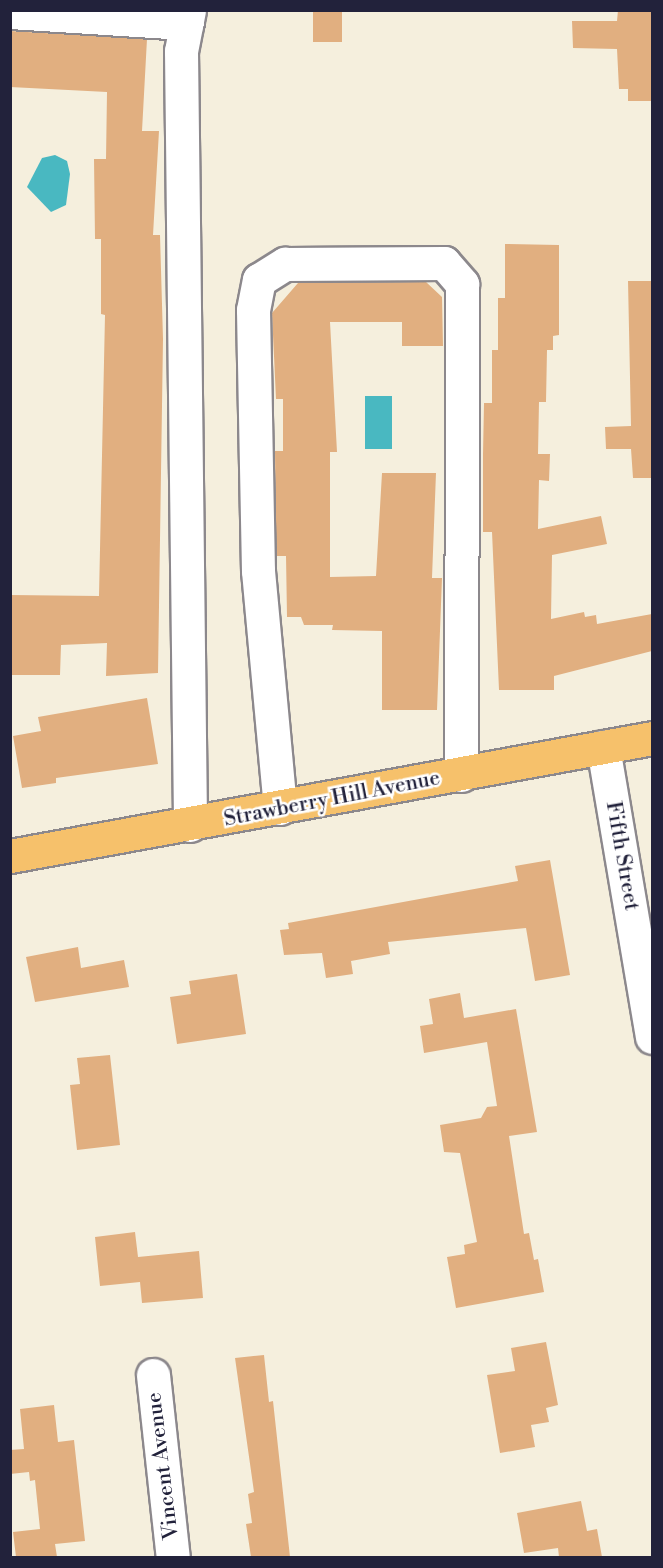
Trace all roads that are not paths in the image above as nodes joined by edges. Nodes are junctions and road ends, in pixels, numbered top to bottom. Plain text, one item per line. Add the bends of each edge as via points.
1 (10, 12) edge
2 (188, 17) edge
3 (652, 738) edge
4 (603, 747) junction
5 (461, 775) junction
6 (280, 808) junction
7 (190, 825) junction
8 (10, 856) edge
9 (652, 1037) edge
10 (153, 1375) dead end
11 (173, 1557) edge

1 - 2 street
2 - 7 street via 181,51
3 - 4 main road, Strawberry Hill Avenue
4 - 5 main road, Strawberry Hill Avenue
4 - 9 street, Fifth Street
5 - 6 main road, Strawberry Hill Avenue
5 - 6 street via 462,284 444,263 285,264 259,280 253,310 258,571
6 - 7 main road, Strawberry Hill Avenue
7 - 8 main road, Strawberry Hill Avenue
10 - 11 street, Vincent Avenue

